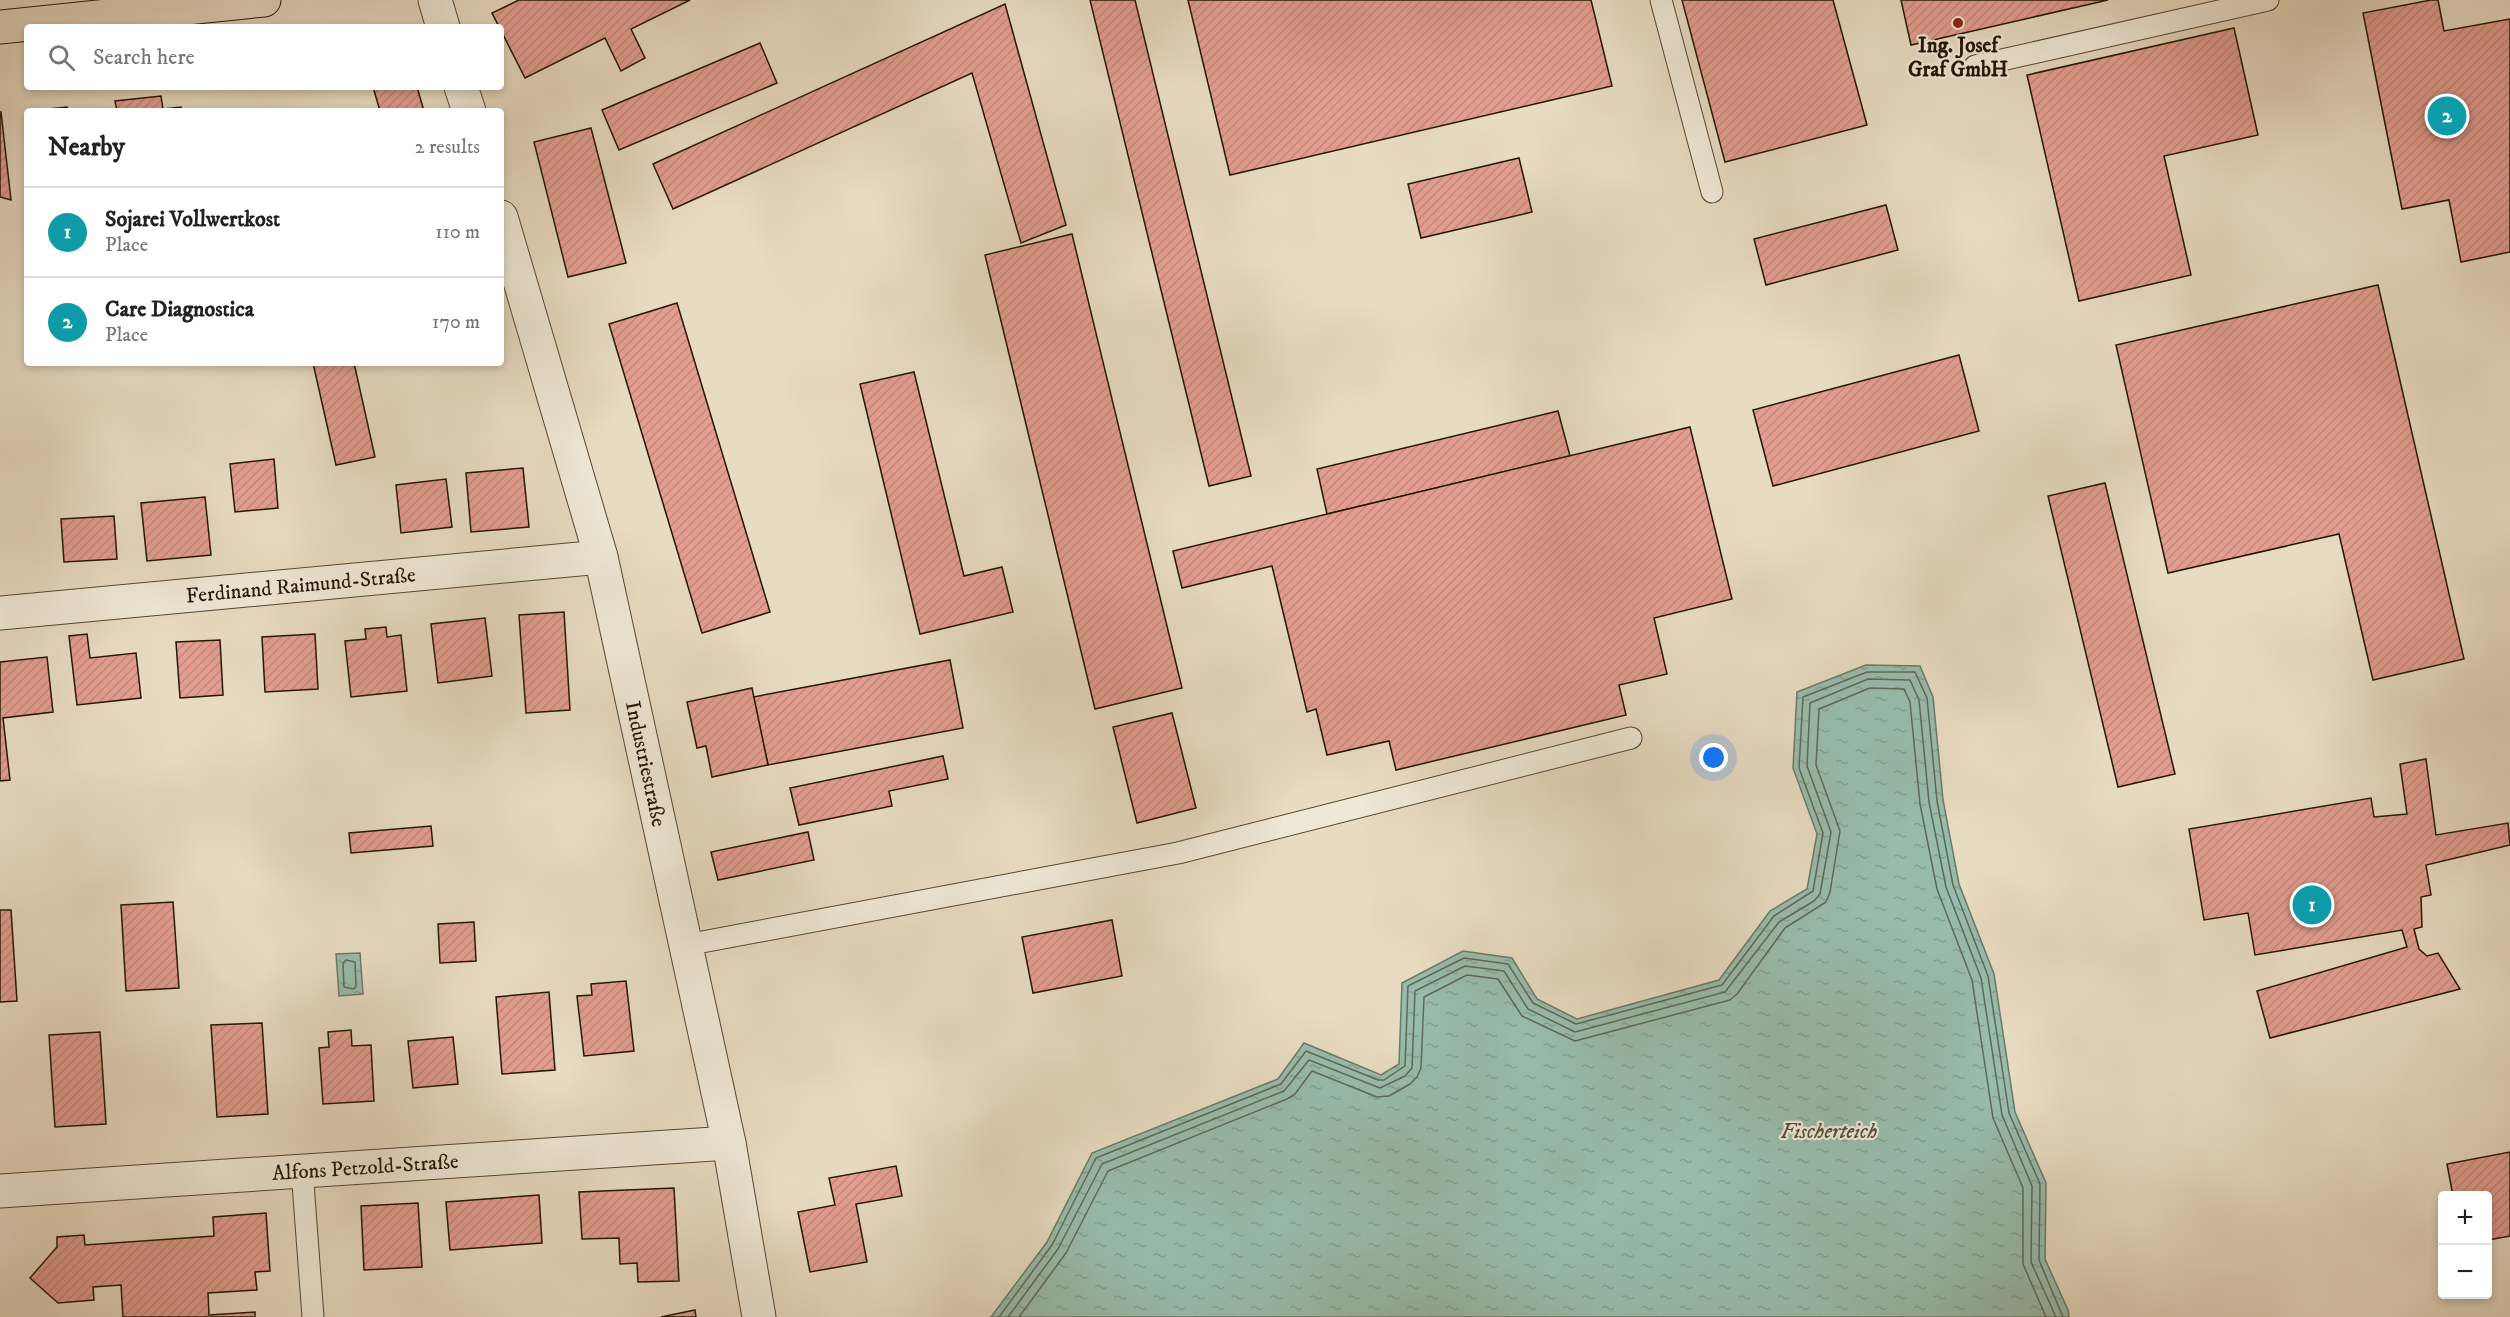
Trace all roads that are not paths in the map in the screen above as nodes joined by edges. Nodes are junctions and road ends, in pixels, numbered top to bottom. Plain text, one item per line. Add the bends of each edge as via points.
1 (264, 0) edge
2 (435, 0) edge
3 (1661, 0) edge
4 (2268, 0) edge
5 (29, 24) edge
6 (442, 24) edge
7 (24, 25) edge
8 (0, 27) edge
9 (1975, 66) dead end
10 (462, 90) edge
11 (468, 108) edge
12 (1712, 192) dead end
13 (504, 227) edge
14 (601, 557) junction
15 (0, 613) edge
16 (1631, 738) dead end
17 (686, 945) junction
18 (729, 1143) junction
19 (302, 1170) junction
20 (0, 1191) edge
21 (313, 1317) edge
22 (759, 1317) edge

1 - 5 main road
2 - 6 street
3 - 12 lane
4 - 9 lane
7 - 8 main road
10 - 11 street
13 - 14 street, Industriestraße
14 - 15 street, Ferdinand Raimund-Straße
14 - 17 street, Industriestraße
16 - 17 lane via 1178,853
17 - 18 street, Industriestraße
18 - 19 street, Alfons Petzold-Straße
18 - 22 street, Industriestraße
19 - 20 street, Alfons Petzold-Straße
19 - 21 lane

